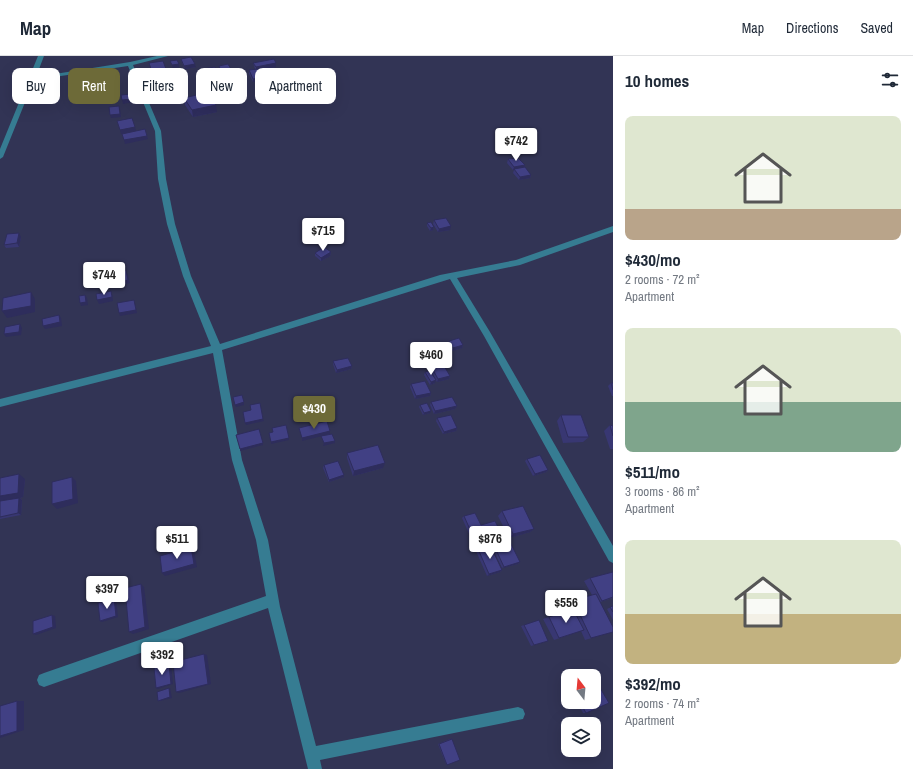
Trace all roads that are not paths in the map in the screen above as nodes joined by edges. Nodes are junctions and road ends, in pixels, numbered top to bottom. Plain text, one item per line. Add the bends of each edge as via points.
1 (41, 56) edge
2 (165, 56) edge
3 (130, 64) junction
4 (36, 68) edge
5 (60, 75) edge
6 (22, 104) edge
7 (0, 157) edge
8 (613, 229) edge
9 (452, 276) junction
10 (217, 348) junction
11 (0, 403) edge
12 (613, 557) edge
13 (272, 600) junction
14 (44, 680) dead end
15 (518, 714) dead end
16 (312, 754) junction
17 (315, 769) edge

1 - 4 street
2 - 3 street
3 - 5 street
3 - 10 street via 158,131 162,179 170,224 187,276
6 - 7 street
8 - 9 street via 517,263
9 - 10 street
9 - 12 street
10 - 11 street
10 - 13 street via 237,460 262,540
13 - 14 street
13 - 16 street
15 - 16 street
16 - 17 street

